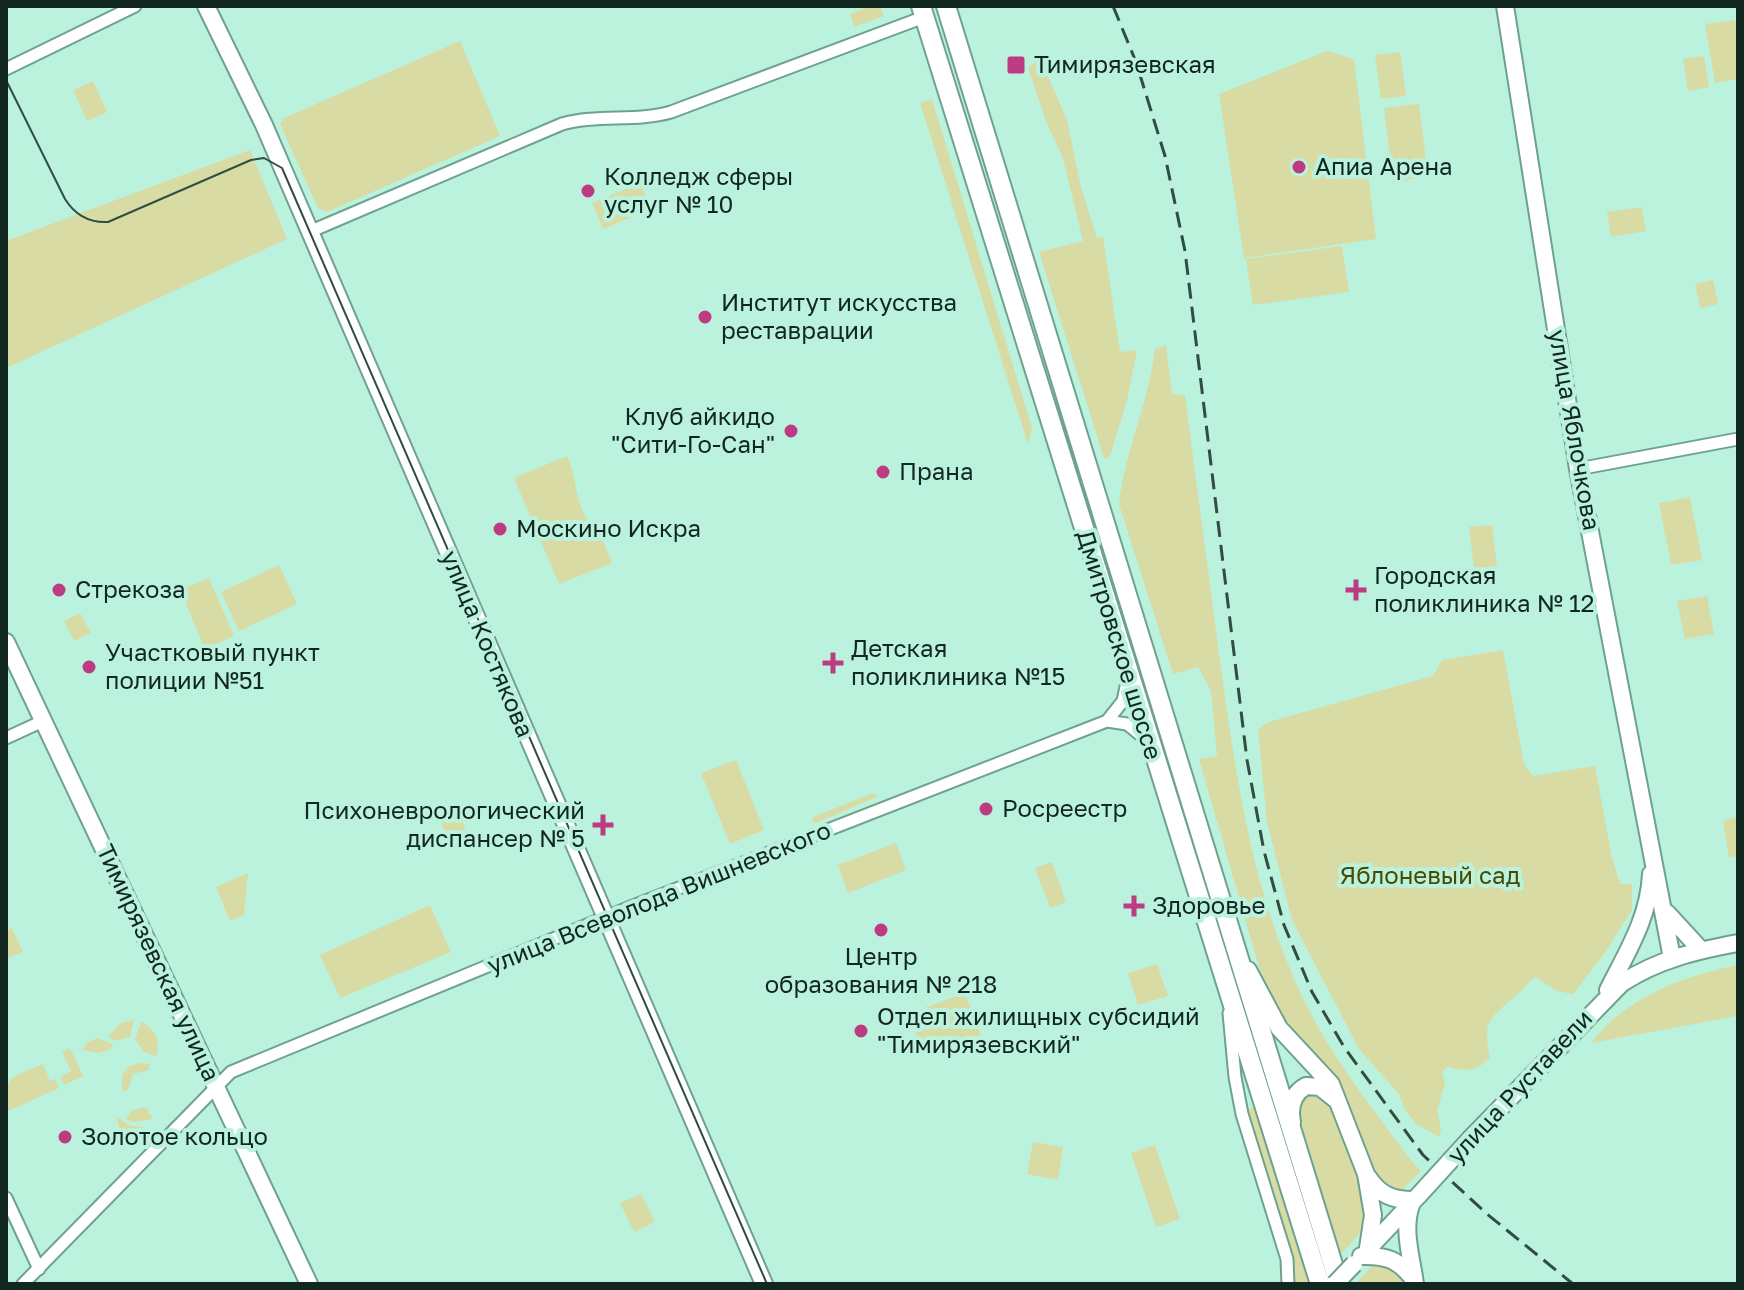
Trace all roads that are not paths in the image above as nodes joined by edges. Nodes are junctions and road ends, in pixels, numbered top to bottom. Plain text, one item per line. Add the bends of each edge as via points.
1 (135, 6) edge
2 (206, 6) edge
3 (946, 6) edge
4 (1505, 6) edge
5 (922, 12) edge
6 (6, 69) edge
7 (309, 232) junction
8 (1738, 439) edge
9 (1578, 469) junction
10 (6, 642) edge
11 (1130, 682) junction
12 (1155, 682) junction
13 (43, 721) junction
14 (1107, 721) junction
15 (6, 738) edge
16 (1148, 741) junction
17 (1652, 853) junction
18 (1664, 908) junction
19 (605, 918) junction
20 (1738, 943) edge
21 (1701, 950) junction
22 (1240, 955) junction
23 (1672, 958) junction
24 (1227, 987) junction
25 (1602, 1001) junction
26 (216, 1085) junction
27 (1337, 1101) junction
28 (1295, 1139) junction
29 (1366, 1174) junction
30 (6, 1198) edge
31 (1416, 1198) junction
32 (1361, 1256) junction
33 (39, 1269) junction
34 (1415, 1283) edge
35 (23, 1284) edge
36 (309, 1284) edge
37 (764, 1284) edge
38 (1288, 1284) edge
39 (1320, 1284) edge
40 (1337, 1284) edge

1 - 6 street
2 - 7 street, улица Костякова
3 - 12 main road, Дмитровское шоссе
4 - 9 street, улица Яблочкова
5 - 7 street via 671,112 562,124
5 - 11 main road, Дмитровское шоссе
7 - 19 street, улица Костякова
8 - 9 street
9 - 17 street, улица Яблочкова
10 - 13 street, Тимирязевская улица
11 - 12 street via 1139,696 1147,697
11 - 14 street
11 - 16 main road, Дмитровское шоссе
12 - 22 main road, Дмитровское шоссе
13 - 15 street
13 - 26 street, Тимирязевская улица
14 - 16 street via 1127,724
14 - 19 street, улица Всеволода Вишневского
16 - 24 main road, Дмитровское шоссе
17 - 18 street
17 - 25 street via 1640,927
18 - 21 street
18 - 23 street
19 - 26 street, улица Всеволода Вишневского via 236,1070
19 - 37 street, улица Костякова
20 - 21 street, улица Руставели
21 - 23 street, улица Руставели
22 - 27 street via 1279,1028 1324,1074
22 - 28 main road, Дмитровское шоссе
23 - 25 street, улица Руставели via 1629,978
24 - 38 street via 1242,1114 1287,1259
24 - 39 main road, Дмитровское шоссе
25 - 31 street, улица Руставели, bridge
26 - 33 street, улица Всеволода Вишневского
26 - 36 street, Тимирязевская улица
27 - 28 street via 1320,1087 1301,1089 1292,1100
27 - 29 street
28 - 40 main road, Дмитровское шоссе
29 - 31 street via 1386,1196
29 - 32 street via 1373,1215
30 - 33 street
31 - 32 street, улица Руставели
31 - 34 street via 1407,1217
32 - 34 street via 1392,1258
32 - 40 street, улица Руставели, bridge
33 - 35 street, улица Всеволода Вишневского

